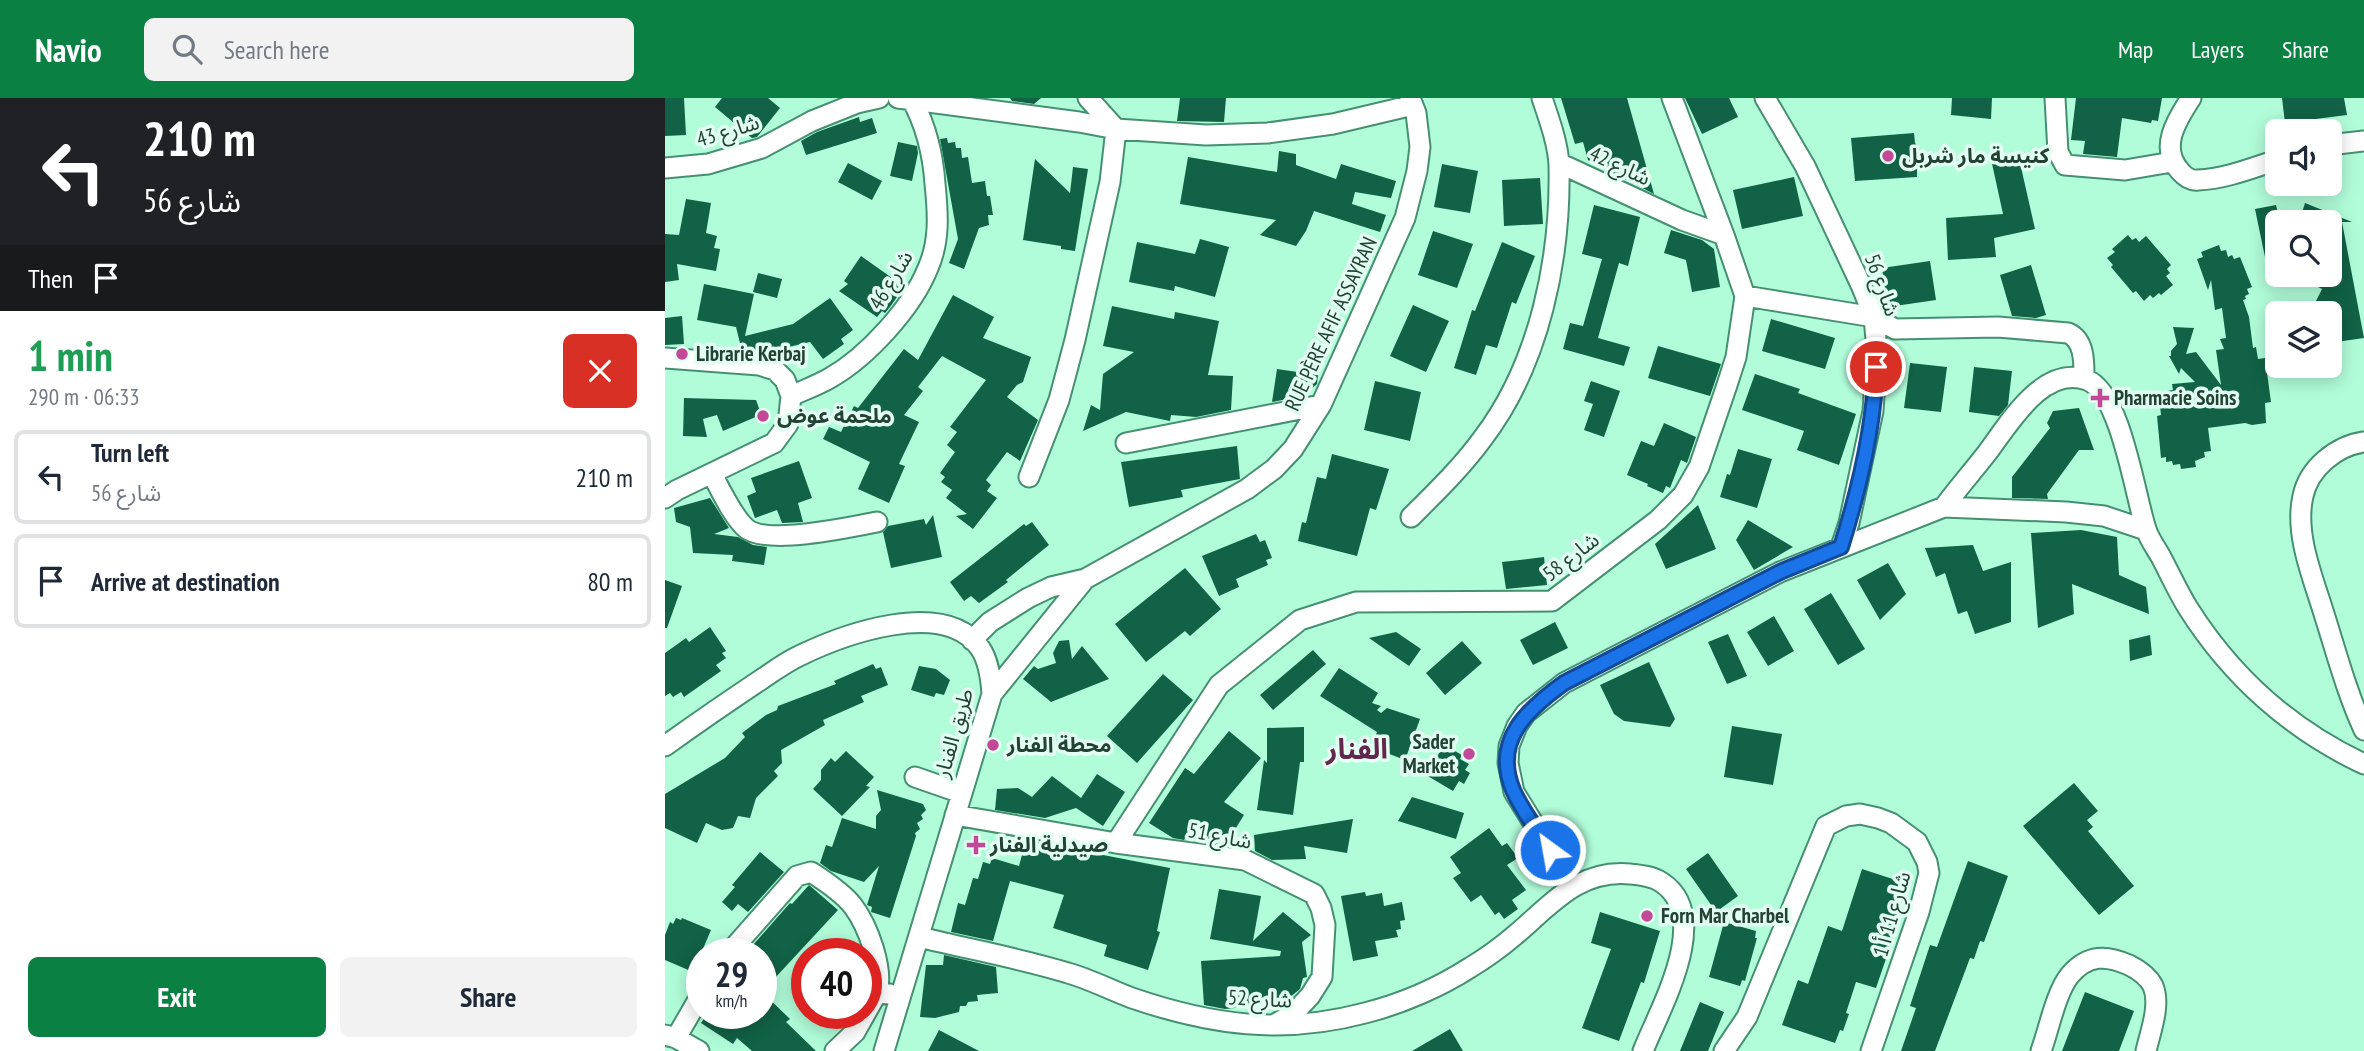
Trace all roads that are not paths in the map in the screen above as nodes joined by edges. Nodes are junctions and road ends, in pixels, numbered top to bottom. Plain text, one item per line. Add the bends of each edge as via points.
1 (879, 98) edge
2 (1088, 98) edge
3 (1542, 98) edge
4 (1672, 98) edge
5 (1765, 98) edge
6 (2055, 98) edge
7 (2190, 98) edge
8 (907, 99) edge
9 (1411, 102) edge
10 (1116, 129) junction
11 (2364, 141) edge
12 (2342, 144) edge
13 (2172, 162) junction
14 (1559, 163) junction
15 (2265, 164) edge
16 (665, 168) edge
17 (1724, 235) junction
18 (1745, 296) junction
19 (1874, 317) junction
20 (665, 358) edge
21 (2084, 379) junction
22 (791, 396) junction
23 (1321, 405) junction
24 (2364, 442) edge
25 (1126, 443) dead end
26 (712, 474) junction
27 (1028, 477) dead end
28 (665, 498) edge
29 (1944, 506) junction
30 (1411, 517) dead end
31 (877, 522) dead end
32 (2146, 530) junction
33 (1841, 547) junction
34 (1086, 579) junction
35 (972, 640) junction
36 (992, 694) junction
37 (2364, 730) edge
38 (665, 746) edge
39 (2364, 764) edge
40 (915, 777) dead end
41 (961, 793) junction
42 (955, 815) junction
43 (1116, 843) junction
44 (1572, 886) junction
45 (919, 937) junction
46 (742, 938) edge
47 (868, 938) edge
48 (882, 993) edge
49 (902, 995) junction
50 (686, 1015) edge
51 (1270, 1027) junction
52 (856, 1029) edge
53 (670, 1037) edge
54 (699, 1051) edge
55 (835, 1051) edge
56 (884, 1051) edge
57 (1643, 1051) edge
58 (1724, 1051) edge
59 (1871, 1051) edge
60 (2041, 1051) edge
61 (2146, 1051) edge

1 - 16 street, شارع 43 via 813,121 762,148 708,164
2 - 10 street
3 - 14 street, شارع 42
4 - 17 street, شارع 58
5 - 19 street, شارع 56 via 1805,166
6 - 13 street via 2058,152 2066,165 2126,170
7 - 13 street via 2170,139
8 - 10 street
8 - 22 street, شارع 46 via 927,132 936,188 938,220 928,269 886,331 831,378
9 - 10 street via 1333,124 1268,133
9 - 23 street, RUE PÈRE AFIF ASSAYRAN via 1420,148 1405,218
10 - 27 street via 1110,183 1075,340 1059,400
11 - 12 street
13 - 15 street via 2184,177 2198,180
14 - 17 street, شارع 42
14 - 30 street via 1555,245 1544,308 1524,365 1484,438
17 - 18 street, شارع 58
18 - 19 street
18 - 43 street, شارع 58 via 1736,358 1699,467 1683,495 1658,520 1552,601 1356,602 1300,620 1219,685
19 - 21 street via 1895,329 1998,327 2068,332 2081,347
19 - 33 street, شارع 56 via 1873,411
20 - 22 street via 759,365 775,370
21 - 29 street via 2055,382 2029,399
21 - 32 street via 2098,387 2108,401 2133,472
22 - 26 street via 788,424 774,443
23 - 25 street
23 - 34 street, RUE PÈRE AFIF ASSAYRAN via 1293,449 1247,489
24 - 37 street via 2314,469 2301,511 2309,563
26 - 28 street
26 - 31 street via 739,520 753,533 796,535
29 - 32 street via 2079,513
29 - 33 street
32 - 39 street via 2187,607 2243,680 2301,727
33 - 44 street via 1780,572 1564,683 1527,713 1509,746 1509,777
34 - 35 street, RUE PÈRE AFIF ASSAYRAN via 1028,598 990,622
34 - 36 street, RUE PÈRE AFIF ASSAYRAN
35 - 36 street, طريق الفنار via 984,656
35 - 38 street via 948,627 925,622 843,638 796,657
36 - 41 street, طريق الفنار
40 - 41 street
41 - 42 street, طريق الفنار
42 - 43 street, شارع 51
42 - 45 street, طريق الفنار
43 - 51 street, شارع 51 via 1245,860 1314,894 1325,925 1322,977 1293,1014
44 - 51 street, شارع 52 via 1470,968 1418,994 1366,1013
44 - 57 street via 1612,873 1639,875 1660,881 1680,904 1685,938 1680,960
45 - 49 street, طريق الفنار
45 - 51 street, شارع 52 via 1069,973 1132,998 1199,1016
46 - 47 street via 797,876 811,872 853,906
48 - 49 street
49 - 56 street, طريق الفنار
50 - 53 street
52 - 55 street
53 - 54 street
58 - 59 street, شارع 11 أ 1 via 1747,1017 1826,826 1837,818 1860,814 1905,831 1924,853 1929,873
60 - 61 street via 2065,982 2087,961 2099,958 2115,958 2139,970 2153,986

